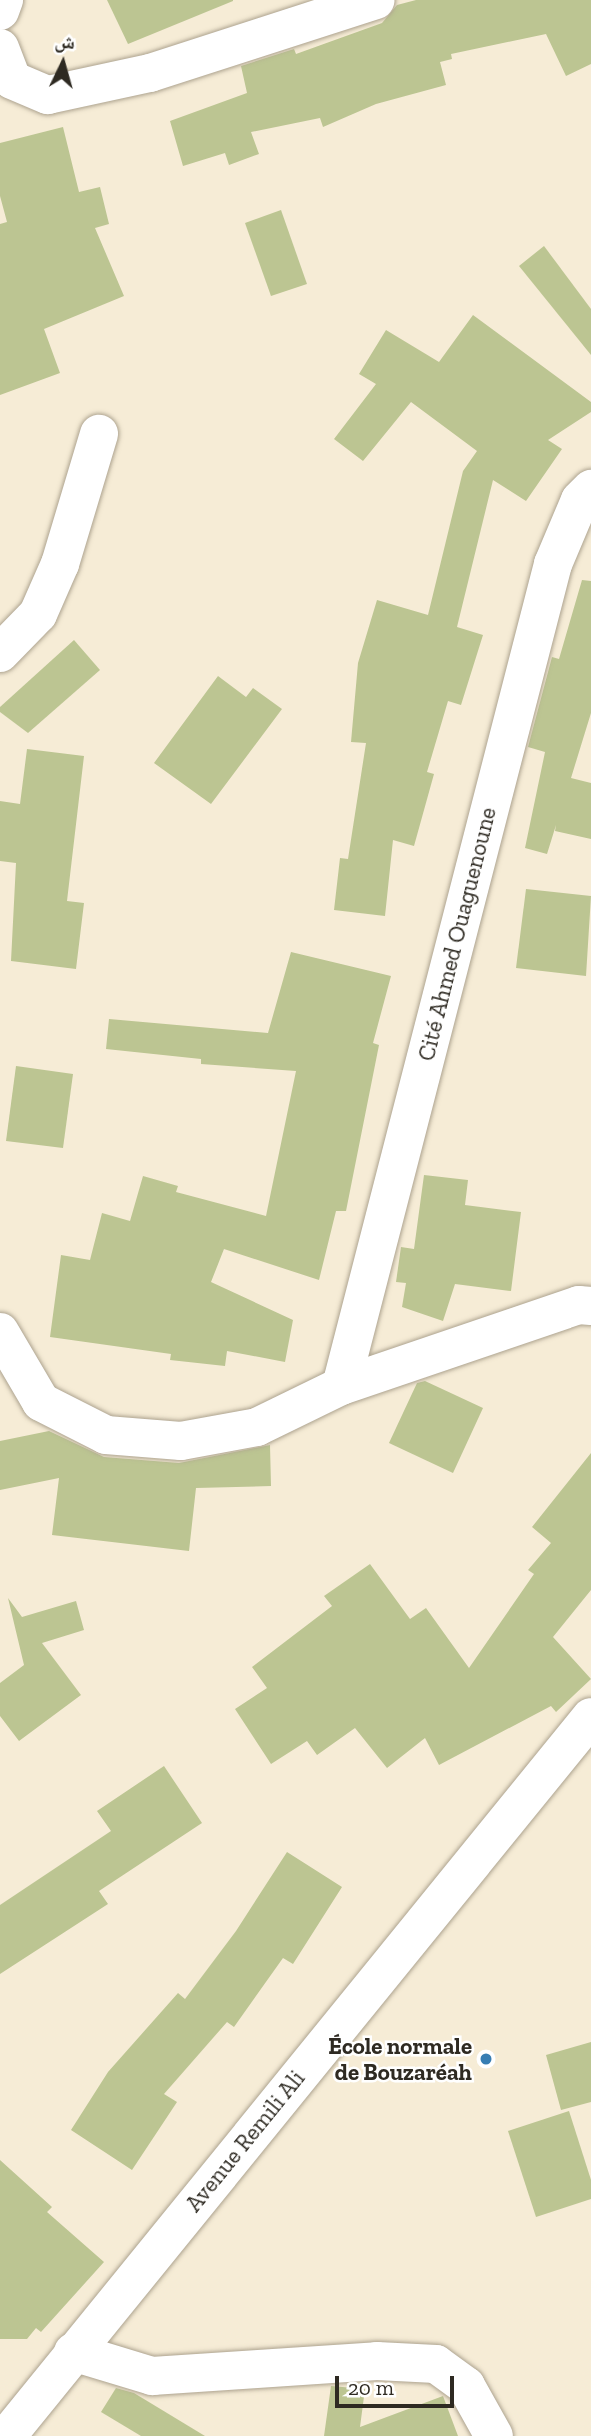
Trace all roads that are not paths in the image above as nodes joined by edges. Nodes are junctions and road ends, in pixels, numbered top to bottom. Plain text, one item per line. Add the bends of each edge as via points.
1 (4, 0) edge
2 (376, 0) edge
3 (0, 11) edge
4 (0, 48) edge
5 (99, 434) dead end
6 (591, 489) edge
7 (0, 653) edge
8 (591, 1306) edge
9 (0, 1332) edge
10 (341, 1387) junction
11 (591, 1717) edge
12 (73, 2352) junction
13 (7, 2436) edge
14 (494, 2436) edge

1 - 3 street
2 - 4 street via 150,73 48,95 12,80
5 - 7 street via 60,564 38,614
6 - 10 street, Cité Ahmed Ouaguenoune via 580,500 553,564
8 - 10 street via 579,1306
9 - 10 street via 41,1402 106,1436 181,1441 257,1427
11 - 12 street, Avenue Remili Ali
12 - 13 street, Avenue Remili Ali
12 - 14 street via 152,2376 377,2361 436,2364 466,2386

